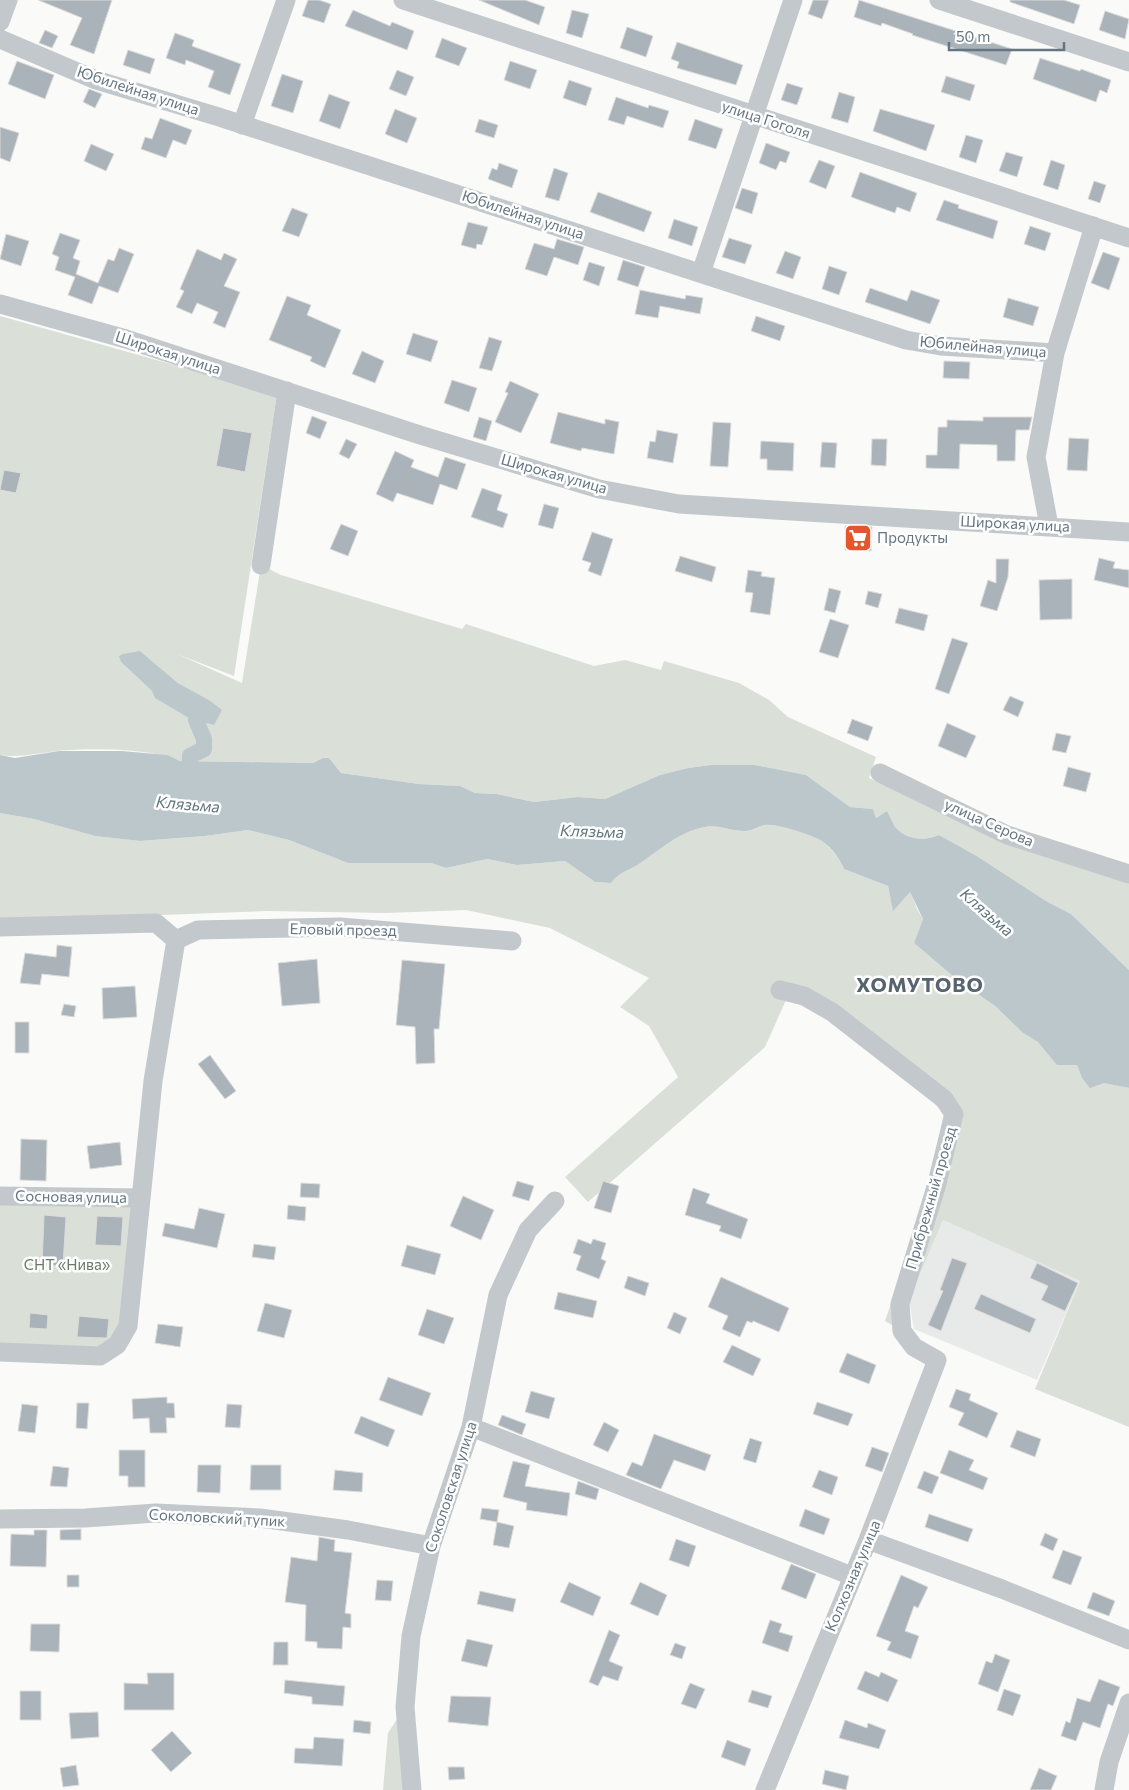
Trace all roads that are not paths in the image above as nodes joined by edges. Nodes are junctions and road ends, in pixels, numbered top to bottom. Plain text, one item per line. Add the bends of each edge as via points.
1 (8, 0) edge
2 (286, 0) edge
3 (403, 0) edge
4 (793, 0) edge
5 (939, 0) edge
6 (0, 22) edge
7 (0, 39) edge
8 (1129, 62) edge
9 (754, 117) junction
10 (242, 125) junction
11 (1094, 226) junction
12 (1129, 238) edge
13 (701, 273) junction
14 (0, 304) edge
15 (1054, 352) junction
16 (287, 391) junction
17 (1049, 526) junction
18 (1129, 532) edge
19 (262, 565) dead end
20 (880, 773) dead end
21 (1129, 874) edge
22 (0, 927) edge
23 (176, 940) junction
24 (512, 941) dead end
25 (780, 990) dead end
26 (0, 1196) edge
27 (141, 1198) junction
28 (555, 1201) dead end
29 (0, 1352) edge
30 (937, 1360) joint
31 (471, 1427) junction
32 (0, 1519) edge
33 (868, 1540) junction
34 (431, 1546) junction
35 (852, 1576) junction
36 (1129, 1640) edge
37 (1129, 1703) edge
38 (412, 1790) edge
39 (765, 1790) edge
40 (1104, 1790) edge

1 - 6 street
2 - 10 street
3 - 9 street, улица Гоголя
4 - 9 street
5 - 8 street
7 - 10 street, Юбилейная улица via 96,80
9 - 11 street, улица Гоголя
9 - 13 street
10 - 13 street, Юбилейная улица
11 - 12 street, улица Гоголя
11 - 15 street, Юбилейная улица
13 - 15 street, Юбилейная улица via 906,340 941,346
14 - 16 street, Широкая улица via 126,339
15 - 17 street, Юбилейная улица via 1036,457
16 - 17 street, Широкая улица via 599,489 679,504
16 - 19 street
17 - 18 street, Широкая улица
20 - 21 street, улица Серова via 1007,834
22 - 23 street via 156,924
23 - 24 street, Еловый проезд via 198,930 340,927
23 - 27 street via 153,1081
25 - 30 street, Прибрежный проезд via 804,996 832,1012 944,1099 954,1114 900,1304 902,1330 914,1347
26 - 27 street, Сосновая улица
27 - 29 street via 128,1326 117,1345 100,1356
28 - 31 street, Соколовская улица via 528,1230 498,1295
30 - 33 street, Колхозная улица
31 - 34 street, Соколовская улица
31 - 35 street
32 - 34 street, Соколовский тупик via 156,1513 260,1518
33 - 35 street, Колхозная улица
33 - 36 street
34 - 38 street, Соколовская улица via 411,1636 405,1707
35 - 39 street, Колхозная улица
37 - 40 street via 1109,1762

